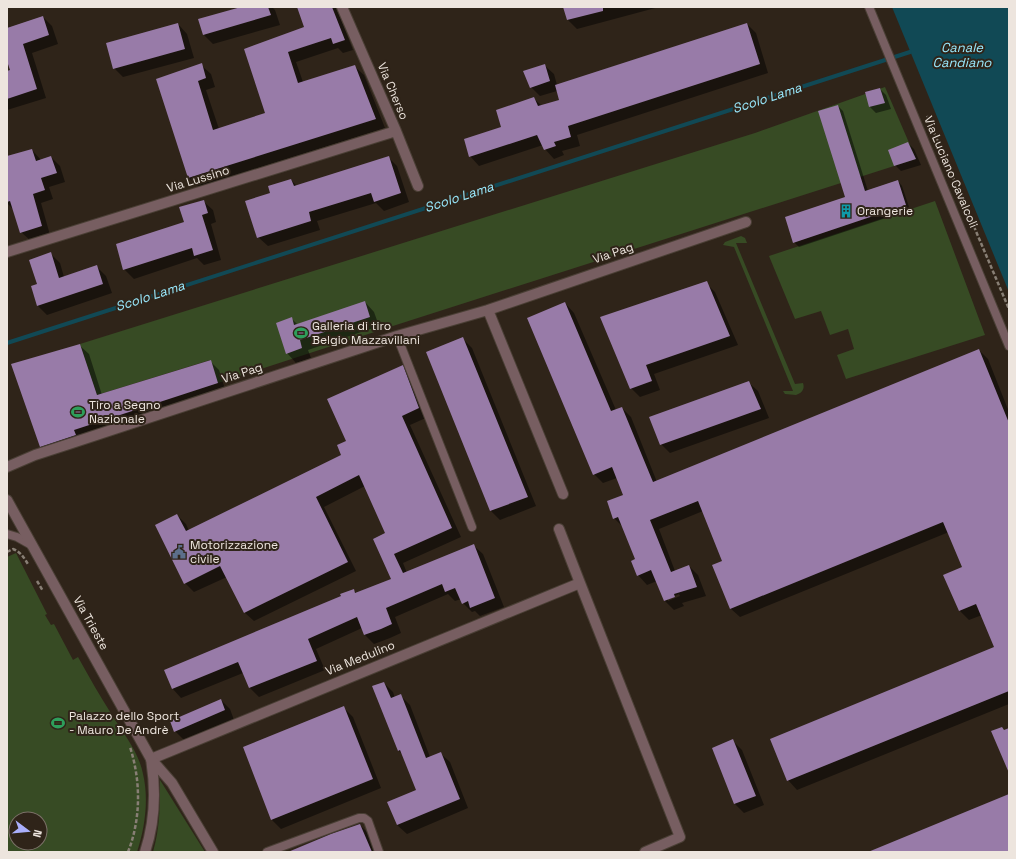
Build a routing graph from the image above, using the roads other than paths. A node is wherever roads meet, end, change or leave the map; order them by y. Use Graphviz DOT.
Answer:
graph roads {
  1 [pos="342,7"];
  2 [pos="869,7"];
  3 [pos="396,131"];
  4 [pos="418,186"];
  5 [pos="746,222"];
  6 [pos="7,252"];
  7 [pos="488,310"];
  8 [pos="397,336"];
  9 [pos="1009,346"];
  10 [pos="7,467"];
  11 [pos="564,494"];
  12 [pos="7,500"];
  13 [pos="472,527"];
  14 [pos="559,529"];
  15 [pos="7,534"];
  16 [pos="33,546"];
  17 [pos="580,583"];
  18 [pos="152,759"];
  19 [pos="145,852"];
  20 [pos="213,852"];
  21 [pos="268,852"];
  22 [pos="380,852"];
  23 [pos="646,852"];
  1 -- 3 [label="street, Via Cherso"];
  2 -- 9 [label="lane, Via Luciano Cavalcoli"];
  3 -- 4 [label="street, Via Cherso"];
  3 -- 6 [label="street, Via Lussino"];
  5 -- 7 [label="street, Via Pag"];
  7 -- 8 [label="street, Via Pag"];
  7 -- 11 [label="street"];
  8 -- 10 [label="street, Via Pag"];
  8 -- 13 [label="lane"];
  12 -- 16 [label="street, Via Trieste"];
  14 -- 17 [label="street"];
  15 -- 16 [label="lane"];
  16 -- 18 [label="street, Via Trieste"];
  17 -- 18 [label="street, Via Medulino"];
  17 -- 23 [label="street"];
  18 -- 19 [label="street, Via Trieste"];
  18 -- 20 [label="street, Via Trieste"];
  21 -- 22 [label="lane"];
}
